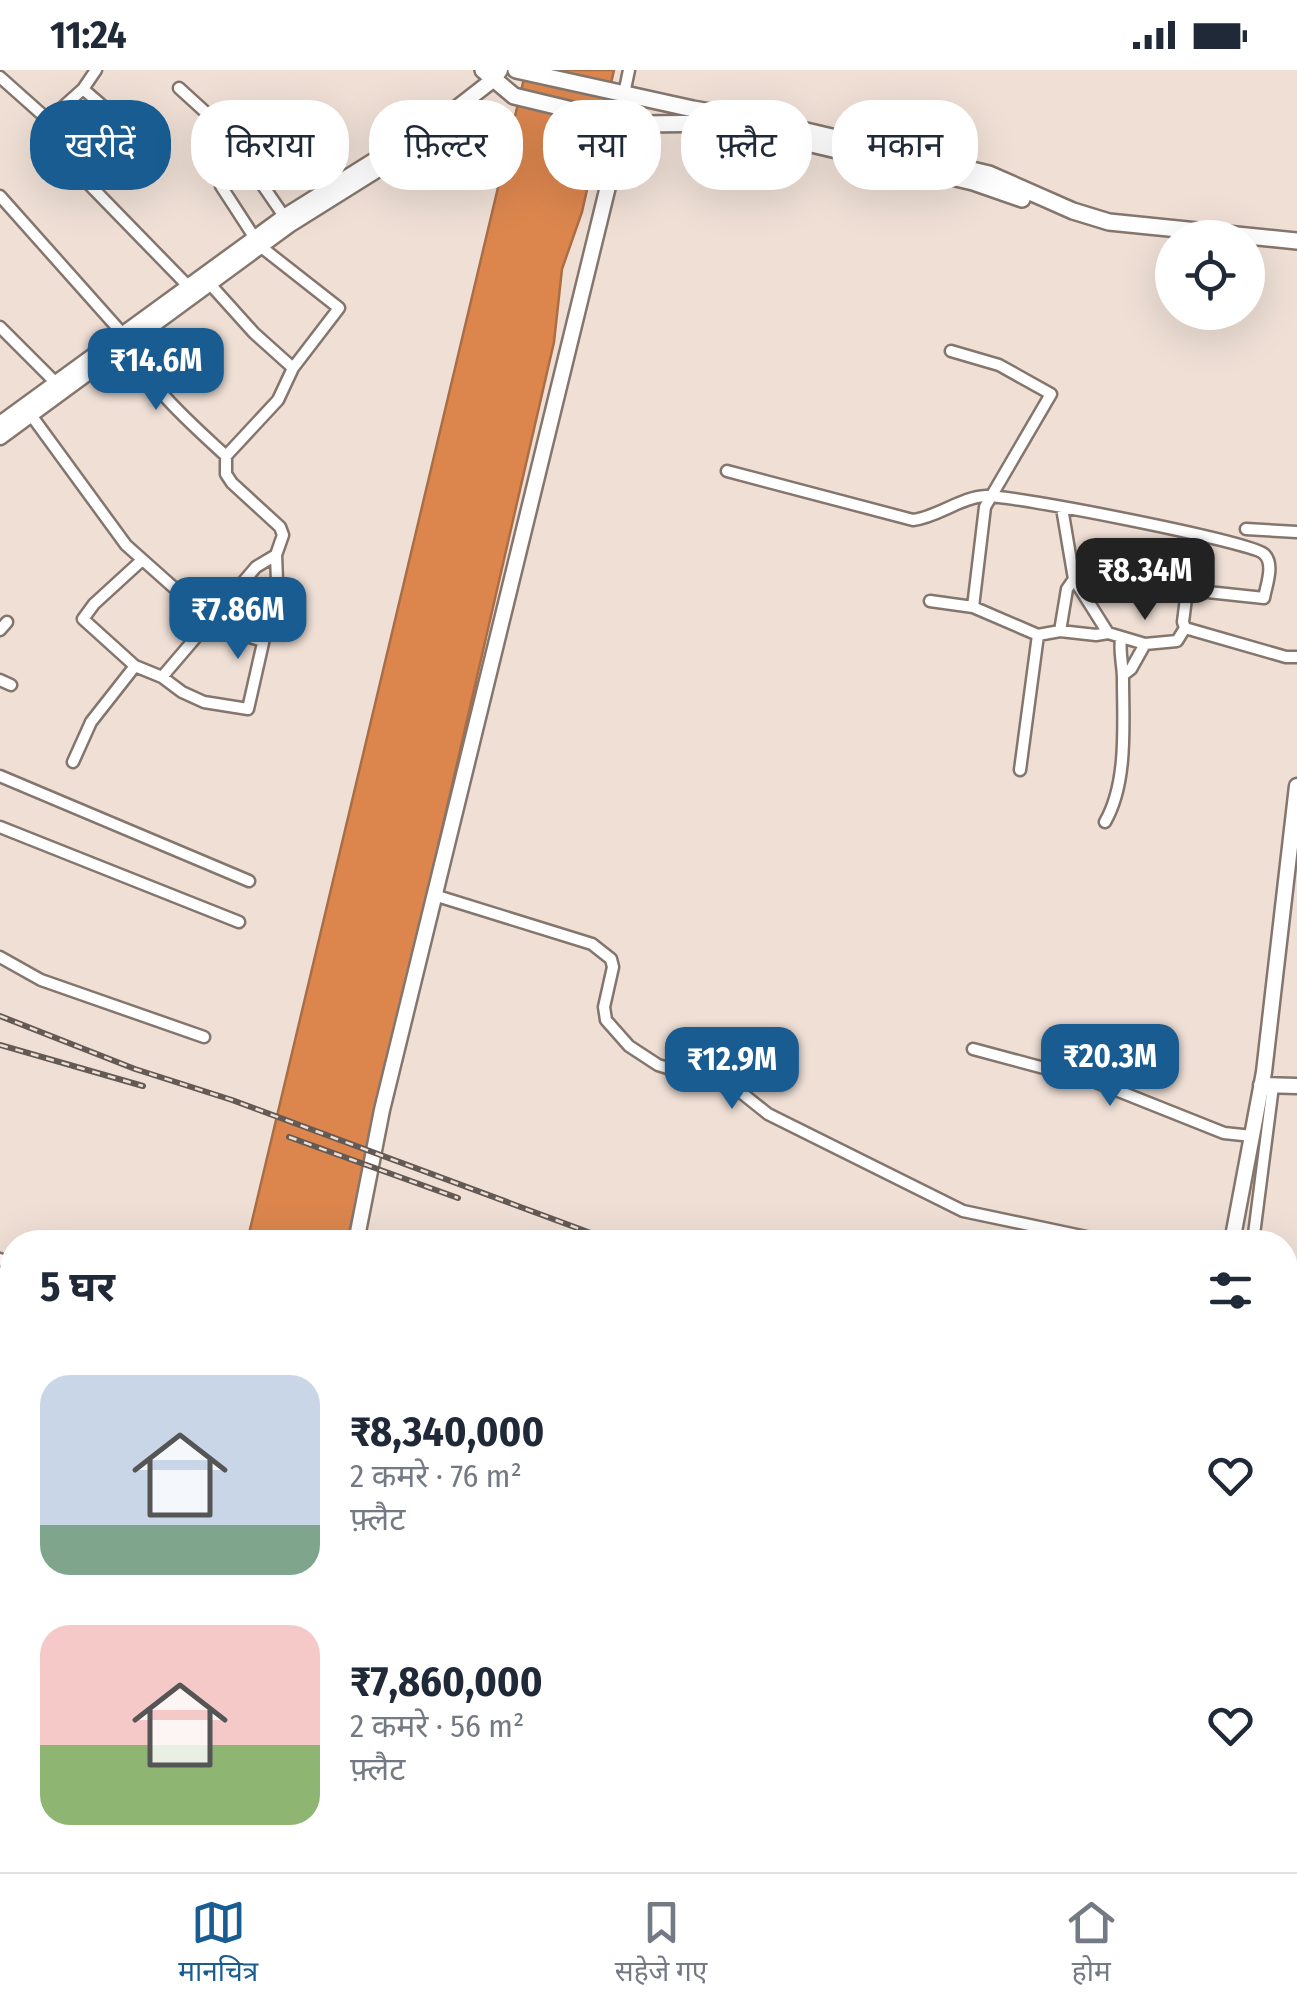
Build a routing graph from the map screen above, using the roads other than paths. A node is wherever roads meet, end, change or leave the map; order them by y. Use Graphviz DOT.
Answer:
graph roads {
  1 [pos="96,70"];
  2 [pos="518,70"];
  3 [pos="629,70"];
  4 [pos="492,73"];
  5 [pos="0,77"];
  6 [pos="179,88"];
  7 [pos="83,89"];
  8 [pos="620,92"];
  9 [pos="71,100"];
  10 [pos="96,100"];
  11 [pos="543,103"];
  12 [pos="30,104"];
  13 [pos="661,121"];
  14 [pos="95,190"];
  15 [pos="224,190"];
  16 [pos="602,190"];
  17 [pos="0,196"];
  18 [pos="286,221"];
  19 [pos="1155,237"];
  20 [pos="1297,241"];
  21 [pos="257,242"];
  22 [pos="1265,248"];
  23 [pos="1297,252"];
  24 [pos="210,283"];
  25 [pos="192,289"];
  26 [pos="0,327"];
  27 [pos="126,338"];
  28 [pos="951,352"];
  29 [pos="293,368"];
  30 [pos="60,387"];
  31 [pos="31,415"];
  32 [pos="0,424"];
  33 [pos="0,437"];
  34 [pos="226,456"];
  35 [pos="727,471"];
  36 [pos="990,496"];
  37 [pos="1062,508"];
  38 [pos="1246,528"];
  39 [pos="1297,532"];
  40 [pos="1194,536"];
  41 [pos="276,555"];
  42 [pos="142,561"];
  43 [pos="1074,579"];
  44 [pos="1189,590"];
  45 [pos="930,600"];
  46 [pos="972,608"];
  47 [pos="210,620"];
  48 [pos="1185,628"];
  49 [pos="1060,631"];
  50 [pos="1108,633"];
  51 [pos="1038,636"];
  52 [pos="1121,639"];
  53 [pos="263,641"];
  54 [pos="1144,644"];
  55 [pos="1297,657"];
  56 [pos="135,666"];
  57 [pos="1123,674"];
  58 [pos="162,677"];
  59 [pos="73,762"];
  60 [pos="1020,770"];
  61 [pos="0,776"];
  62 [pos="1297,786"];
  63 [pos="1106,822"];
  64 [pos="0,828"];
  65 [pos="249,881"];
  66 [pos="1291,885"];
  67 [pos="434,895"];
  68 [pos="239,922"];
  69 [pos="0,956"];
  70 [pos="204,1037"];
  71 [pos="973,1048"];
  72 [pos="1267,1085"];
  73 [pos="1297,1086"];
  74 [pos="1252,1136"];
  75 [pos="358,1230"];
  76 [pos="1054,1230"];
  77 [pos="1234,1230"];
  78 [pos="1254,1230"];
  1 -- 7 [label="street"];
  2 -- 8 [label="main road"];
  3 -- 8 [label="street"];
  4 -- 11 [label="main road"];
  4 -- 18 [label="main road"];
  5 -- 12 [label="street"];
  6 -- 18 [label="street"];
  7 -- 9 [label="street"];
  7 -- 10 [label="street"];
  8 -- 20 [label="main road"];
  13 -- 19 [label="main road"];
  14 -- 25 [label="street"];
  15 -- 21 [label="street"];
  16 -- 67 [label="main road"];
  17 -- 27 [label="street"];
  18 -- 21 [label="main road"];
  21 -- 24 [label="main road"];
  21 -- 25 [label="main road"];
  21 -- 29 [label="street"];
  22 -- 23 [label="main road"];
  24 -- 25 [label="main road"];
  24 -- 29 [label="street"];
  25 -- 27 [label="main road"];
  26 -- 30 [label="street"];
  27 -- 30 [label="main road"];
  27 -- 34 [label="street"];
  28 -- 36 [label="street"];
  29 -- 34 [label="street"];
  30 -- 31 [label="main road"];
  30 -- 32 [label="main road"];
  31 -- 33 [label="main road"];
  31 -- 42 [label="street"];
  34 -- 41 [label="street"];
  35 -- 36 [label="street"];
  36 -- 37 [label="street"];
  36 -- 46 [label="street"];
  37 -- 40 [label="street"];
  37 -- 43 [label="street"];
  38 -- 39 [label="street"];
  40 -- 44 [label="street"];
  40 -- 44 [label="street"];
  41 -- 47 [label="street"];
  41 -- 53 [label="street"];
  42 -- 47 [label="street"];
  42 -- 56 [label="street"];
  43 -- 49 [label="street"];
  43 -- 50 [label="street"];
  44 -- 48 [label="street"];
  45 -- 46 [label="street"];
  46 -- 51 [label="street"];
  47 -- 53 [label="street"];
  47 -- 58 [label="street"];
  48 -- 54 [label="street"];
  48 -- 55 [label="street"];
  49 -- 50 [label="street"];
  49 -- 51 [label="street"];
  50 -- 52 [label="street"];
  51 -- 60 [label="street"];
  52 -- 54 [label="street"];
  52 -- 57 [label="street"];
  53 -- 58 [label="street"];
  54 -- 57 [label="street"];
  56 -- 58 [label="street"];
  56 -- 59 [label="street"];
  57 -- 63 [label="street"];
  61 -- 65 [label="street"];
  62 -- 66 [label="main road"];
  64 -- 68 [label="street"];
  66 -- 72 [label="main road"];
  67 -- 75 [label="main road"];
  67 -- 76 [label="street"];
  69 -- 70 [label="street"];
  71 -- 74 [label="street"];
  72 -- 73 [label="main road"];
  72 -- 74 [label="main road"];
  72 -- 78 [label="street"];
  74 -- 77 [label="main road"];
}
